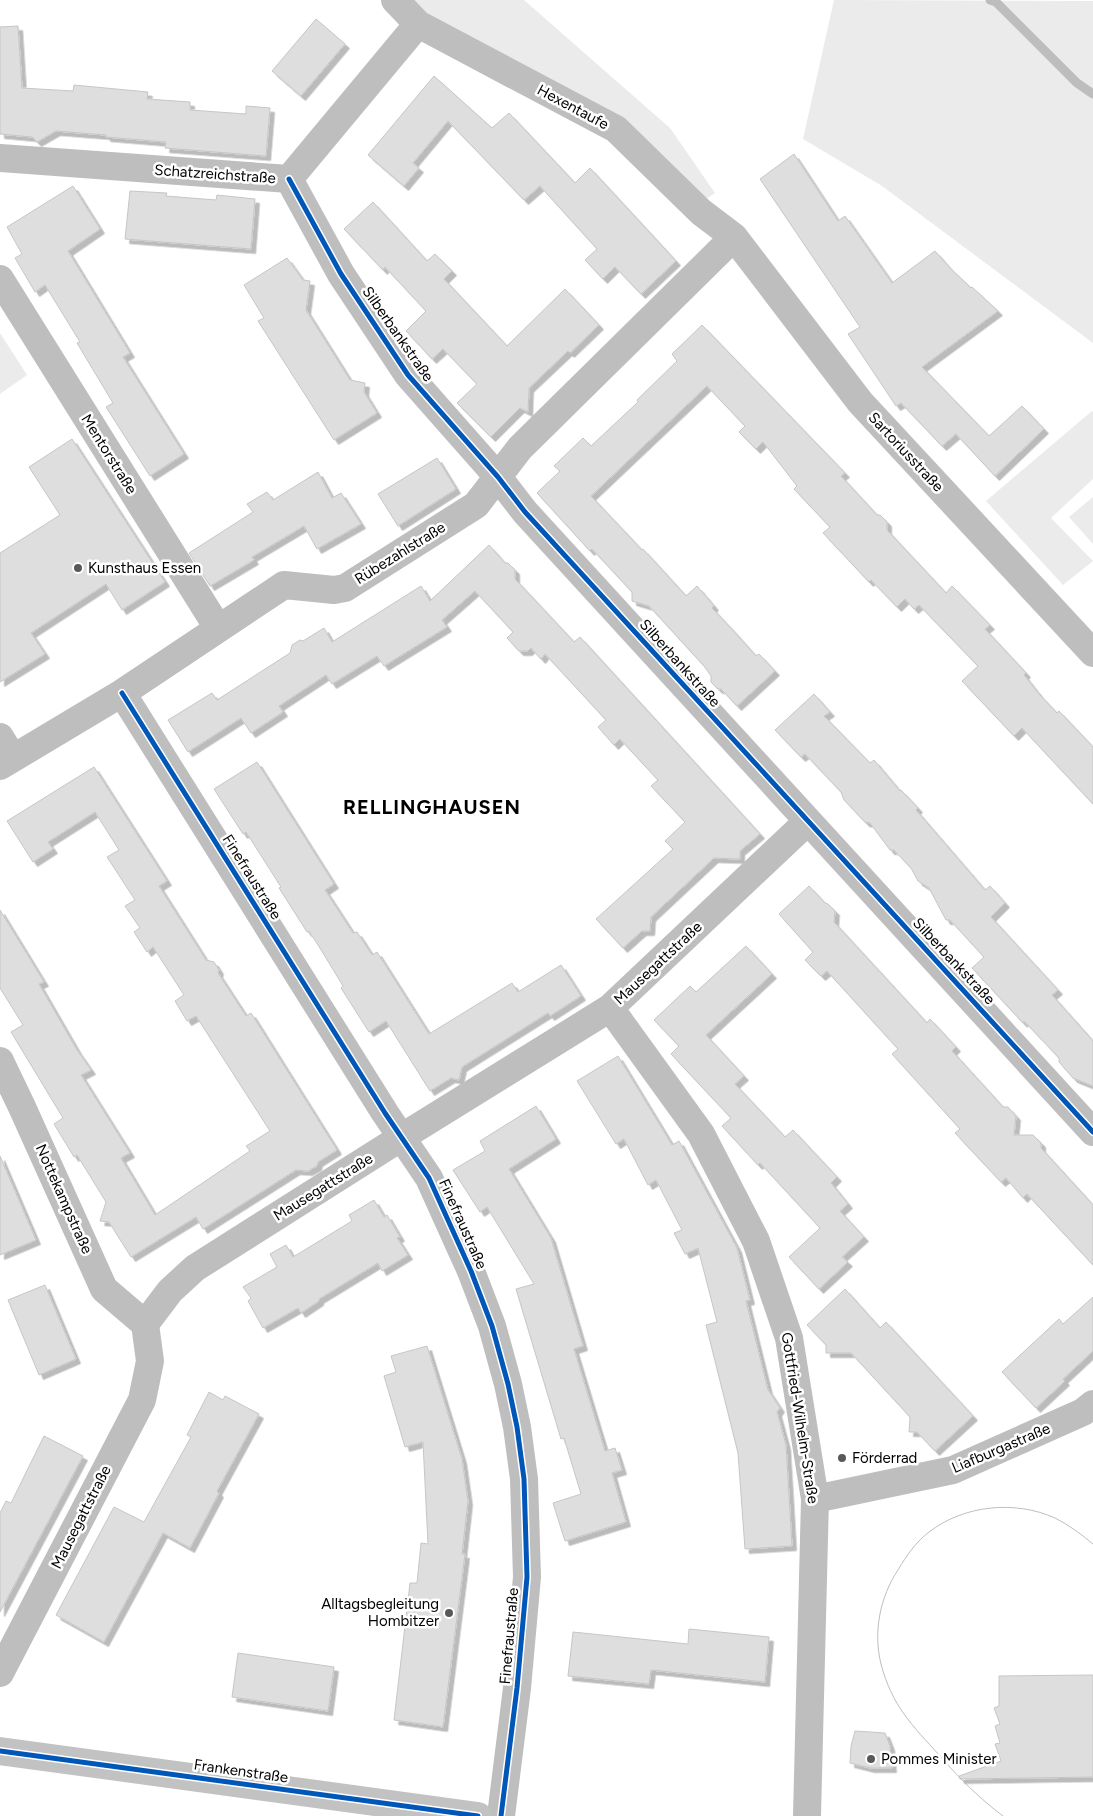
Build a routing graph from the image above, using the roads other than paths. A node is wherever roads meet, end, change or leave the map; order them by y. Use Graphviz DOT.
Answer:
graph roads {
  1 [pos="395,0"];
  2 [pos="418,24"];
  3 [pos="0,158"];
  4 [pos="289,180"];
  5 [pos="734,237"];
  6 [pos="0,279"];
  7 [pos="498,477"];
  8 [pos="218,628"];
  9 [pos="1093,654"];
  10 [pos="122,693"];
  11 [pos="4,754"];
  12 [pos="808,821"];
  13 [pos="610,1008"];
  14 [pos="0,1061"];
  15 [pos="1093,1132"];
  16 [pos="402,1137"];
  17 [pos="145,1324"];
  18 [pos="1090,1413"];
  19 [pos="815,1499"];
  20 [pos="0,1674"];
  21 [pos="0,1751"];
  22 [pos="478,1816"];
  23 [pos="501,1816"];
  24 [pos="807,1816"];
  1 -- 2 [label="street, Hexentaufe"];
  2 -- 4 [label="street, Schatzreichstraße"];
  2 -- 5 [label="street, Hexentaufe"];
  3 -- 4 [label="street, Schatzreichstraße"];
  4 -- 7 [label="street, Silberbankstraße"];
  5 -- 7 [label="street, Rübezahlstraße"];
  5 -- 9 [label="street, Sartoriusstraße"];
  6 -- 8 [label="street, Mentorstraße"];
  7 -- 8 [label="street, Rübezahlstraße"];
  7 -- 12 [label="street, Silberbankstraße"];
  8 -- 10 [label="street, Rübezahlstraße"];
  10 -- 11 [label="street, Rübezahlstraße"];
  10 -- 16 [label="street, Finefraustraße"];
  12 -- 13 [label="street, Mausegattstraße"];
  12 -- 15 [label="street, Silberbankstraße"];
  13 -- 16 [label="street, Mausegattstraße"];
  13 -- 19 [label="street, Gottfried-Wilhelm-Straße"];
  14 -- 17 [label="street, Nottekampstraße"];
  16 -- 17 [label="street, Mausegattstraße"];
  16 -- 23 [label="street, Finefraustraße"];
  17 -- 20 [label="street, Mausegattstraße"];
  18 -- 19 [label="street, Liafburgastraße"];
  19 -- 24 [label="street, Gottfried-Wilhelm-Straße"];
  21 -- 22 [label="main road, Frankenstraße"];
}
